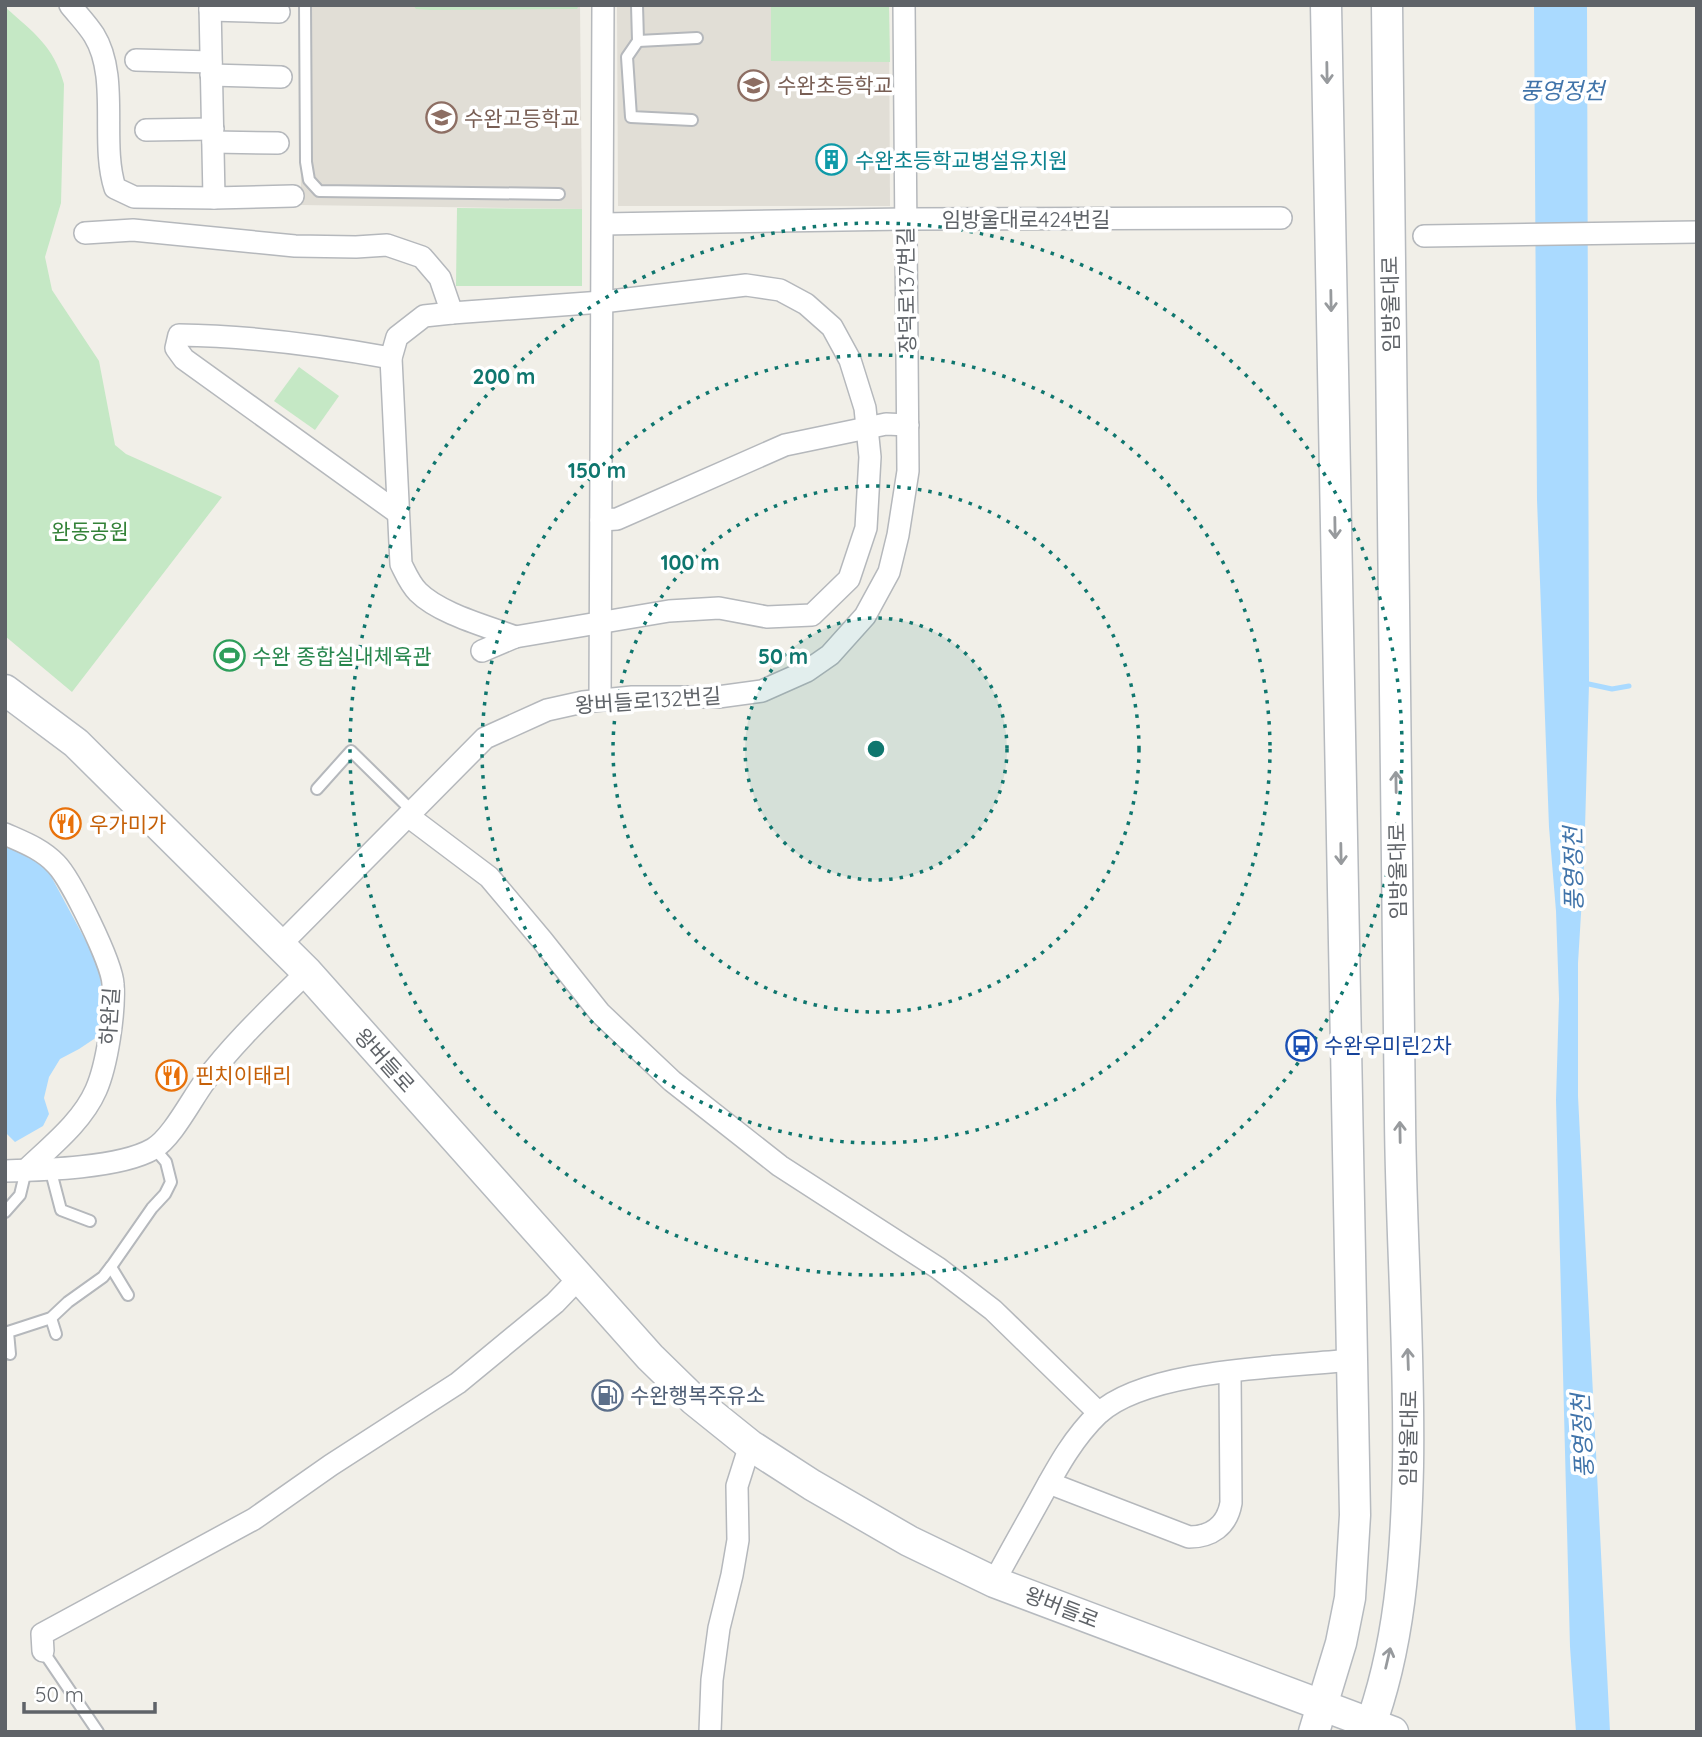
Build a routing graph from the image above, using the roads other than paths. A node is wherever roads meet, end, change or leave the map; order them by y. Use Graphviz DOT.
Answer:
graph roads {
  1 [pos="70,5"];
  2 [pos="305,5"];
  3 [pos="603,5"];
  4 [pos="637,5"];
  5 [pos="904,5"];
  6 [pos="1326,5"];
  7 [pos="1387,5"];
  8 [pos="210,8"];
  9 [pos="279,12"];
  10 [pos="696,38"];
  11 [pos="638,41"];
  12 [pos="136,60"];
  13 [pos="211,69"];
  14 [pos="281,77"];
  15 [pos="692,120"];
  16 [pos="146,130"];
  17 [pos="213,135"];
  18 [pos="278,143"];
  19 [pos="559,194"];
  20 [pos="293,196"];
  21 [pos="214,198"];
  22 [pos="1281,218"];
  23 [pos="905,219"];
  24 [pos="603,224"];
  25 [pos="1697,232"];
  26 [pos="85,233"];
  27 [pos="1424,236"];
  28 [pos="602,302"];
  29 [pos="452,313"];
  30 [pos="391,358"];
  31 [pos="908,425"];
  32 [pos="867,428"];
  33 [pos="398,513"];
  34 [pos="601,520"];
  35 [pos="889,572"];
  36 [pos="600,623"];
  37 [pos="515,637"];
  38 [pos="482,652"];
  39 [pos="5,690"];
  40 [pos="600,700"];
  41 [pos="317,789"];
  42 [pos="408,816"];
  43 [pos="5,834"];
  44 [pos="280,945"];
  45 [pos="307,972"];
  46 [pos="154,1148"];
  47 [pos="50,1168"];
  48 [pos="16,1171"];
  49 [pos="5,1212"];
  50 [pos="90,1221"];
  51 [pos="111,1267"];
  52 [pos="579,1278"];
  53 [pos="128,1295"];
  54 [pos="51,1318"];
  55 [pos="56,1334"];
  56 [pos="10,1354"];
  57 [pos="1350,1360"];
  58 [pos="1230,1373"];
  59 [pos="1099,1413"];
  60 [pos="750,1446"];
  61 [pos="1048,1483"];
  62 [pos="994,1582"];
  63 [pos="43,1651"];
  64 [pos="1318,1719"];
  65 [pos="1377,1729"];
  66 [pos="98,1732"];
  67 [pos="710,1732"];
  1 -- 21 [label="street"];
  2 -- 19 [label="lane"];
  3 -- 24 [label="street"];
  4 -- 11 [label="lane"];
  5 -- 23 [label="street, 장덕로137번길"];
  6 -- 57 [label="main road, one-way"];
  65 -- 7 [label="main road, 임방울대로, one-way"];
  8 -- 9 [label="street"];
  8 -- 13 [label="street"];
  10 -- 11 [label="lane"];
  11 -- 15 [label="lane"];
  12 -- 13 [label="street"];
  13 -- 14 [label="street"];
  13 -- 17 [label="street"];
  16 -- 17 [label="street"];
  17 -- 18 [label="street"];
  17 -- 21 [label="street"];
  20 -- 21 [label="street"];
  22 -- 23 [label="street, 임방울대로424번길"];
  23 -- 24 [label="street, 임방울대로424번길"];
  23 -- 31 [label="street, 장덕로137번길"];
  24 -- 28 [label="street"];
  25 -- 27 [label="street"];
  26 -- 29 [label="street"];
  28 -- 29 [label="street"];
  28 -- 32 [label="street"];
  28 -- 34 [label="street"];
  29 -- 30 [label="street"];
  30 -- 33 [label="street"];
  30 -- 33 [label="street"];
  31 -- 32 [label="street"];
  31 -- 35 [label="street, 장덕로137번길"];
  32 -- 34 [label="street"];
  32 -- 36 [label="street"];
  33 -- 37 [label="street"];
  34 -- 36 [label="street"];
  35 -- 40 [label="street, 왕버들로132번길"];
  36 -- 37 [label="street"];
  36 -- 40 [label="street"];
  37 -- 38 [label="street"];
  39 -- 44 [label="main road, 왕버들로"];
  40 -- 42 [label="street, 왕버들로132번길"];
  41 -- 42 [label="lane"];
  42 -- 44 [label="street, 왕버들로132번길"];
  42 -- 59 [label="street"];
  43 -- 48 [label="street, 하완길"];
  44 -- 45 [label="main road, 왕버들로"];
  45 -- 46 [label="street"];
  45 -- 52 [label="main road, 왕버들로"];
  46 -- 47 [label="street"];
  46 -- 51 [label="lane"];
  47 -- 48 [label="street"];
  47 -- 50 [label="lane"];
  48 -- 49 [label="lane, 하완길"];
  51 -- 53 [label="lane"];
  51 -- 54 [label="lane"];
  52 -- 60 [label="main road, 왕버들로"];
  52 -- 63 [label="street"];
  54 -- 55 [label="lane"];
  54 -- 56 [label="lane"];
  57 -- 58 [label="street"];
  57 -- 64 [label="main road"];
  58 -- 59 [label="street"];
  58 -- 61 [label="street"];
  59 -- 61 [label="street"];
  60 -- 62 [label="main road, 왕버들로"];
  60 -- 67 [label="street"];
  61 -- 62 [label="street"];
  62 -- 64 [label="main road, 왕버들로"];
  63 -- 66 [label="lane"];
  64 -- 65 [label="main road, 왕버들로"];
}
